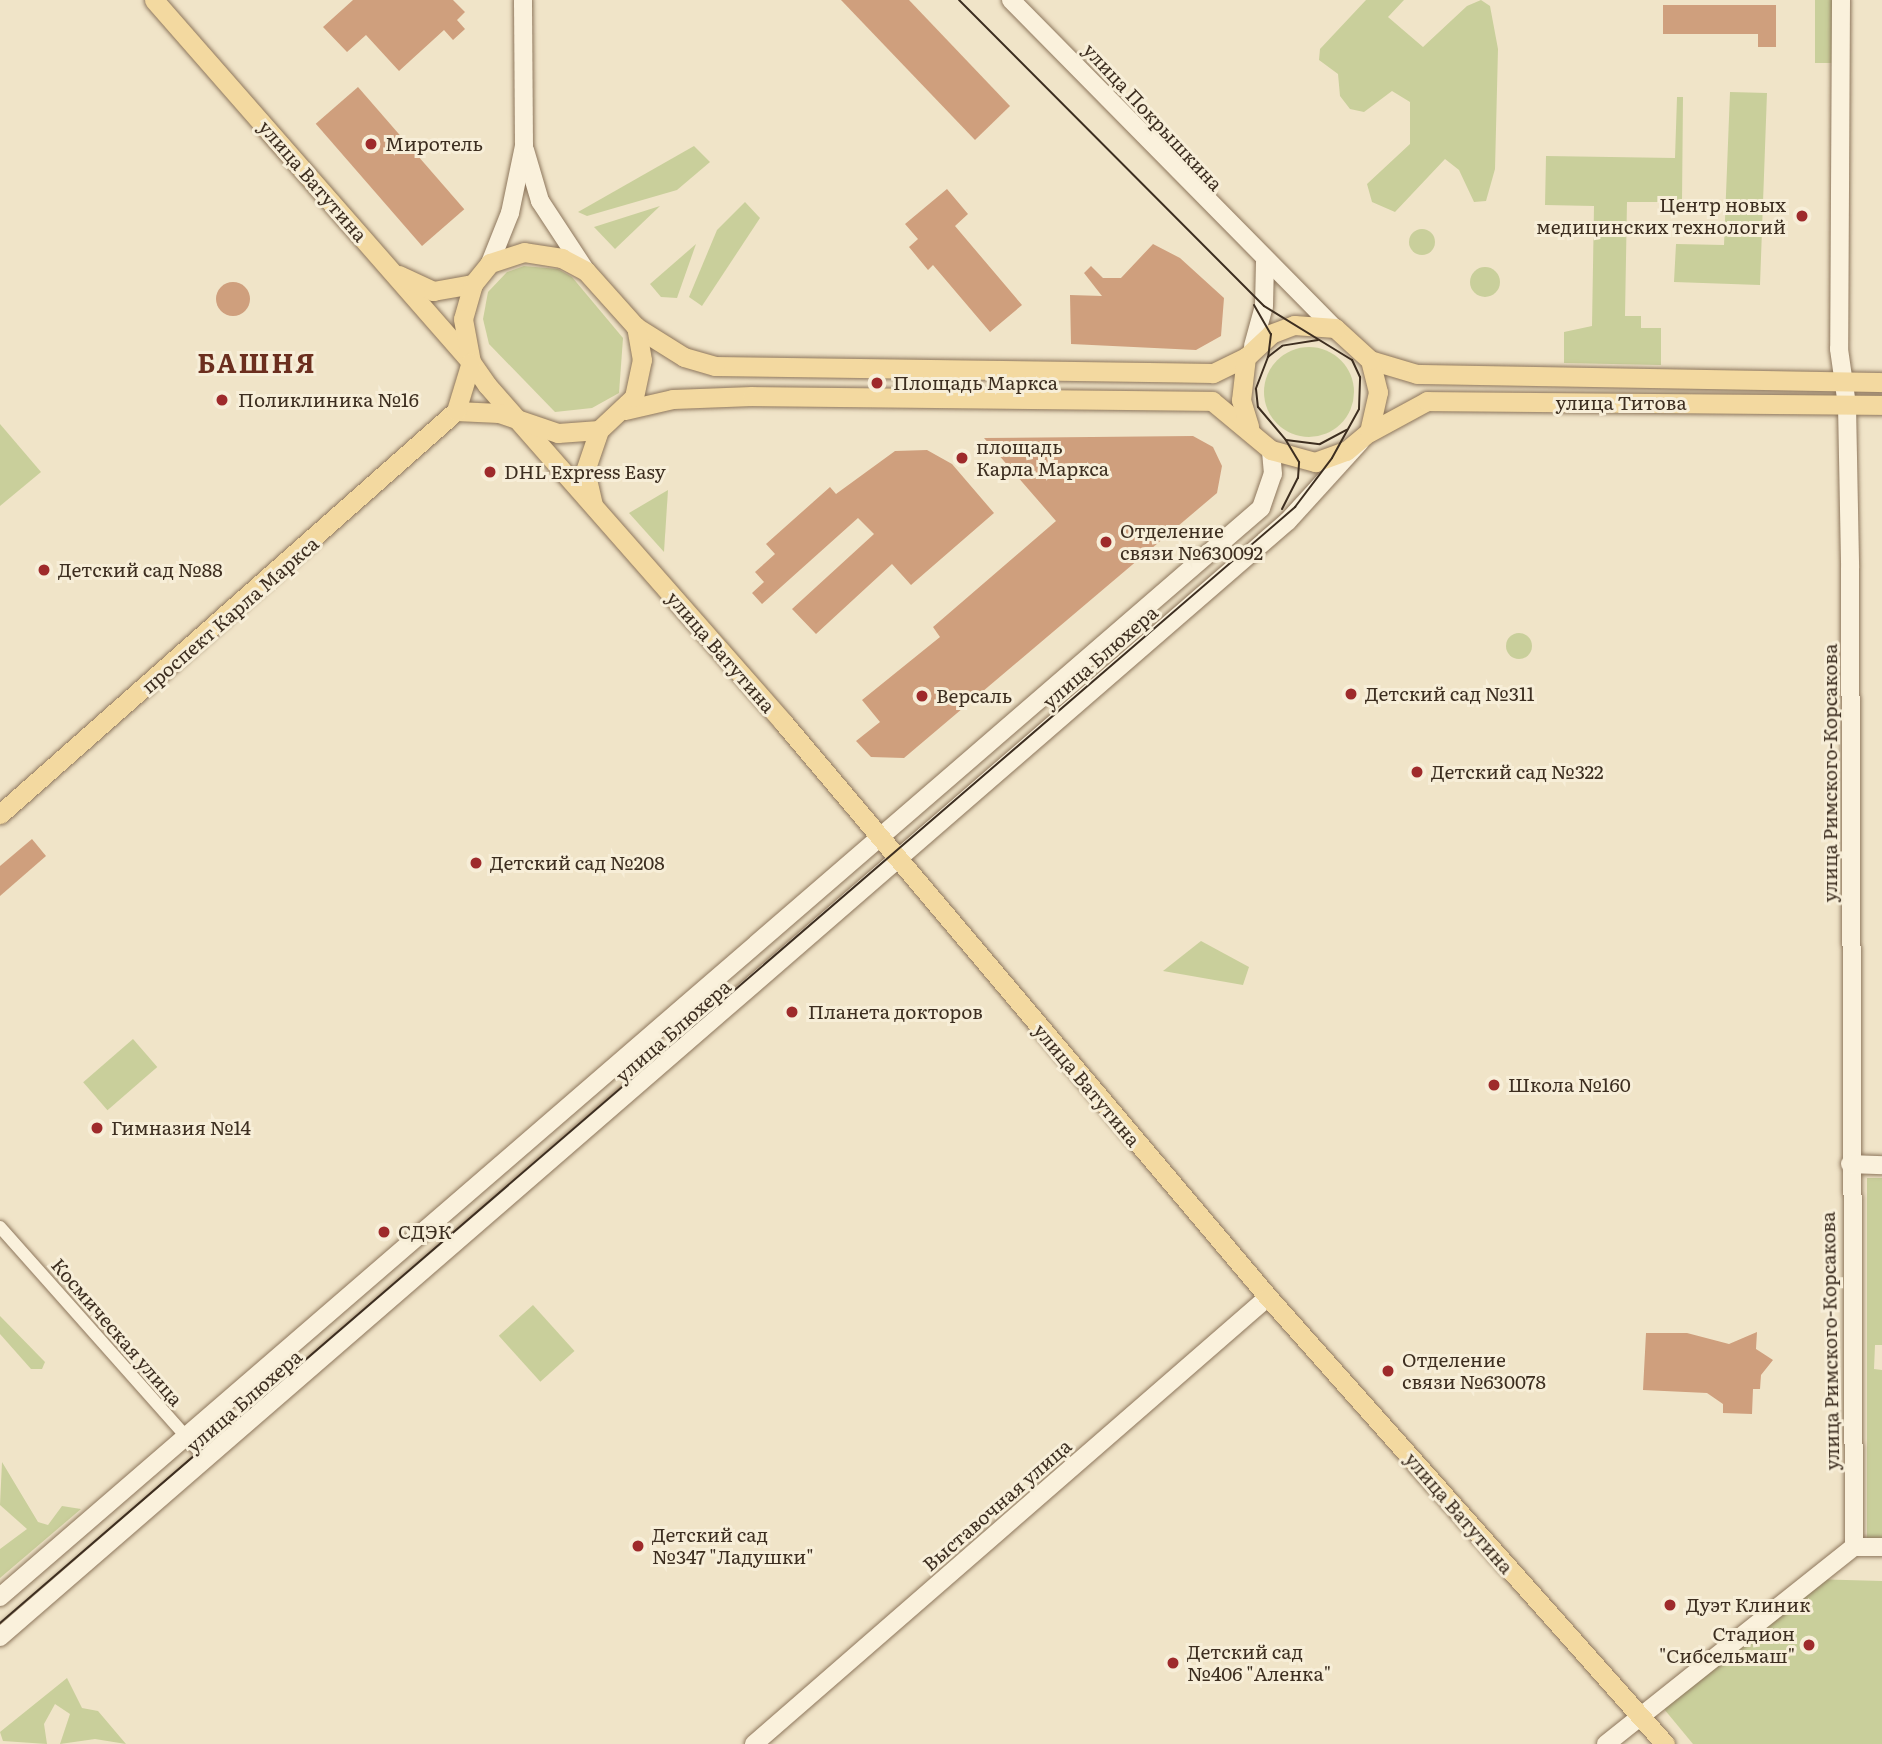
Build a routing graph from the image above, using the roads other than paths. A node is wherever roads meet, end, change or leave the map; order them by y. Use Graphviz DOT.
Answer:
graph roads {
  1 [pos="155,0"];
  2 [pos="523,0"];
  3 [pos="1011,0"];
  4 [pos="1841,0"];
  5 [pos="524,146"];
  6 [pos="1265,262"];
  7 [pos="490,263"];
  8 [pos="391,270"];
  9 [pos="586,271"];
  10 [pos="473,284"];
  11 [pos="636,327"];
  12 [pos="1335,328"];
  13 [pos="1250,352"];
  14 [pos="1370,360"];
  15 [pos="471,362"];
  16 [pos="1844,382"];
  17 [pos="1882,382"];
  18 [pos="1882,404"];
  19 [pos="1847,405"];
  20 [pos="625,410"];
  21 [pos="456,411"];
  22 [pos="517,420"];
  23 [pos="1249,427"];
  24 [pos="599,430"];
  25 [pos="1365,437"];
  26 [pos="1271,450"];
  27 [pos="598,515"];
  28 [pos="0,814"];
  29 [pos="881,837"];
  30 [pos="901,860"];
  31 [pos="1850,1164"];
  32 [pos="1882,1165"];
  33 [pos="0,1227"];
  34 [pos="1268,1297"];
  35 [pos="185,1437"];
  36 [pos="207,1460"];
  37 [pos="1854,1547"];
  38 [pos="1882,1547"];
  39 [pos="0,1597"];
  40 [pos="0,1637"];
  41 [pos="1638,1716"];
  42 [pos="754,1744"];
  43 [pos="1606,1744"];
  44 [pos="1665,1744"];
  1 -- 8 [label="main road, улица Ватутина"];
  2 -- 5 [label="street"];
  3 -- 6 [label="street, улица Покрышкина"];
  4 -- 16 [label="street, улица Римского-Корсакова"];
  5 -- 7 [label="street"];
  5 -- 9 [label="street"];
  6 -- 12 [label="street, улица Покрышкина"];
  6 -- 13 [label="street"];
  7 -- 9 [label="main road"];
  7 -- 10 [label="main road"];
  8 -- 10 [label="main road"];
  8 -- 15 [label="main road, улица Ватутина"];
  9 -- 11 [label="main road"];
  10 -- 15 [label="main road"];
  11 -- 13 [label="main road"];
  11 -- 20 [label="main road"];
  12 -- 13 [label="main road"];
  12 -- 14 [label="main road"];
  13 -- 23 [label="main road"];
  14 -- 16 [label="main road, улица Титова"];
  14 -- 25 [label="main road"];
  15 -- 21 [label="main road"];
  15 -- 22 [label="main road"];
  16 -- 17 [label="main road, улица Титова"];
  16 -- 19 [label="street, улица Римского-Корсакова"];
  18 -- 19 [label="main road, улица Титова"];
  19 -- 25 [label="main road, улица Титова"];
  19 -- 31 [label="street, улица Римского-Корсакова"];
  20 -- 23 [label="main road"];
  20 -- 24 [label="main road"];
  21 -- 22 [label="main road"];
  21 -- 28 [label="main road, проспект Карла Маркса"];
  22 -- 24 [label="main road"];
  22 -- 27 [label="main road, улица Ватутина"];
  23 -- 26 [label="main road"];
  24 -- 27 [label="main road"];
  25 -- 26 [label="main road"];
  25 -- 30 [label="street, улица Блюхера"];
  26 -- 29 [label="street, улица Блюхера"];
  27 -- 29 [label="main road, улица Ватутина"];
  29 -- 30 [label="main road, улица Ватутина"];
  29 -- 35 [label="street, улица Блюхера"];
  30 -- 34 [label="main road, улица Ватутина"];
  30 -- 36 [label="street, улица Блюхера"];
  31 -- 32 [label="street"];
  31 -- 37 [label="street, улица Римского-Корсакова"];
  33 -- 35 [label="street, Космическая улица"];
  34 -- 41 [label="main road, улица Ватутина"];
  34 -- 42 [label="street, Выставочная улица"];
  35 -- 36 [label="street, Космическая улица"];
  35 -- 39 [label="street, улица Блюхера"];
  36 -- 40 [label="street, улица Блюхера"];
  37 -- 38 [label="street"];
  37 -- 41 [label="street"];
  41 -- 43 [label="street"];
  41 -- 44 [label="main road, улица Ватутина"];
}
